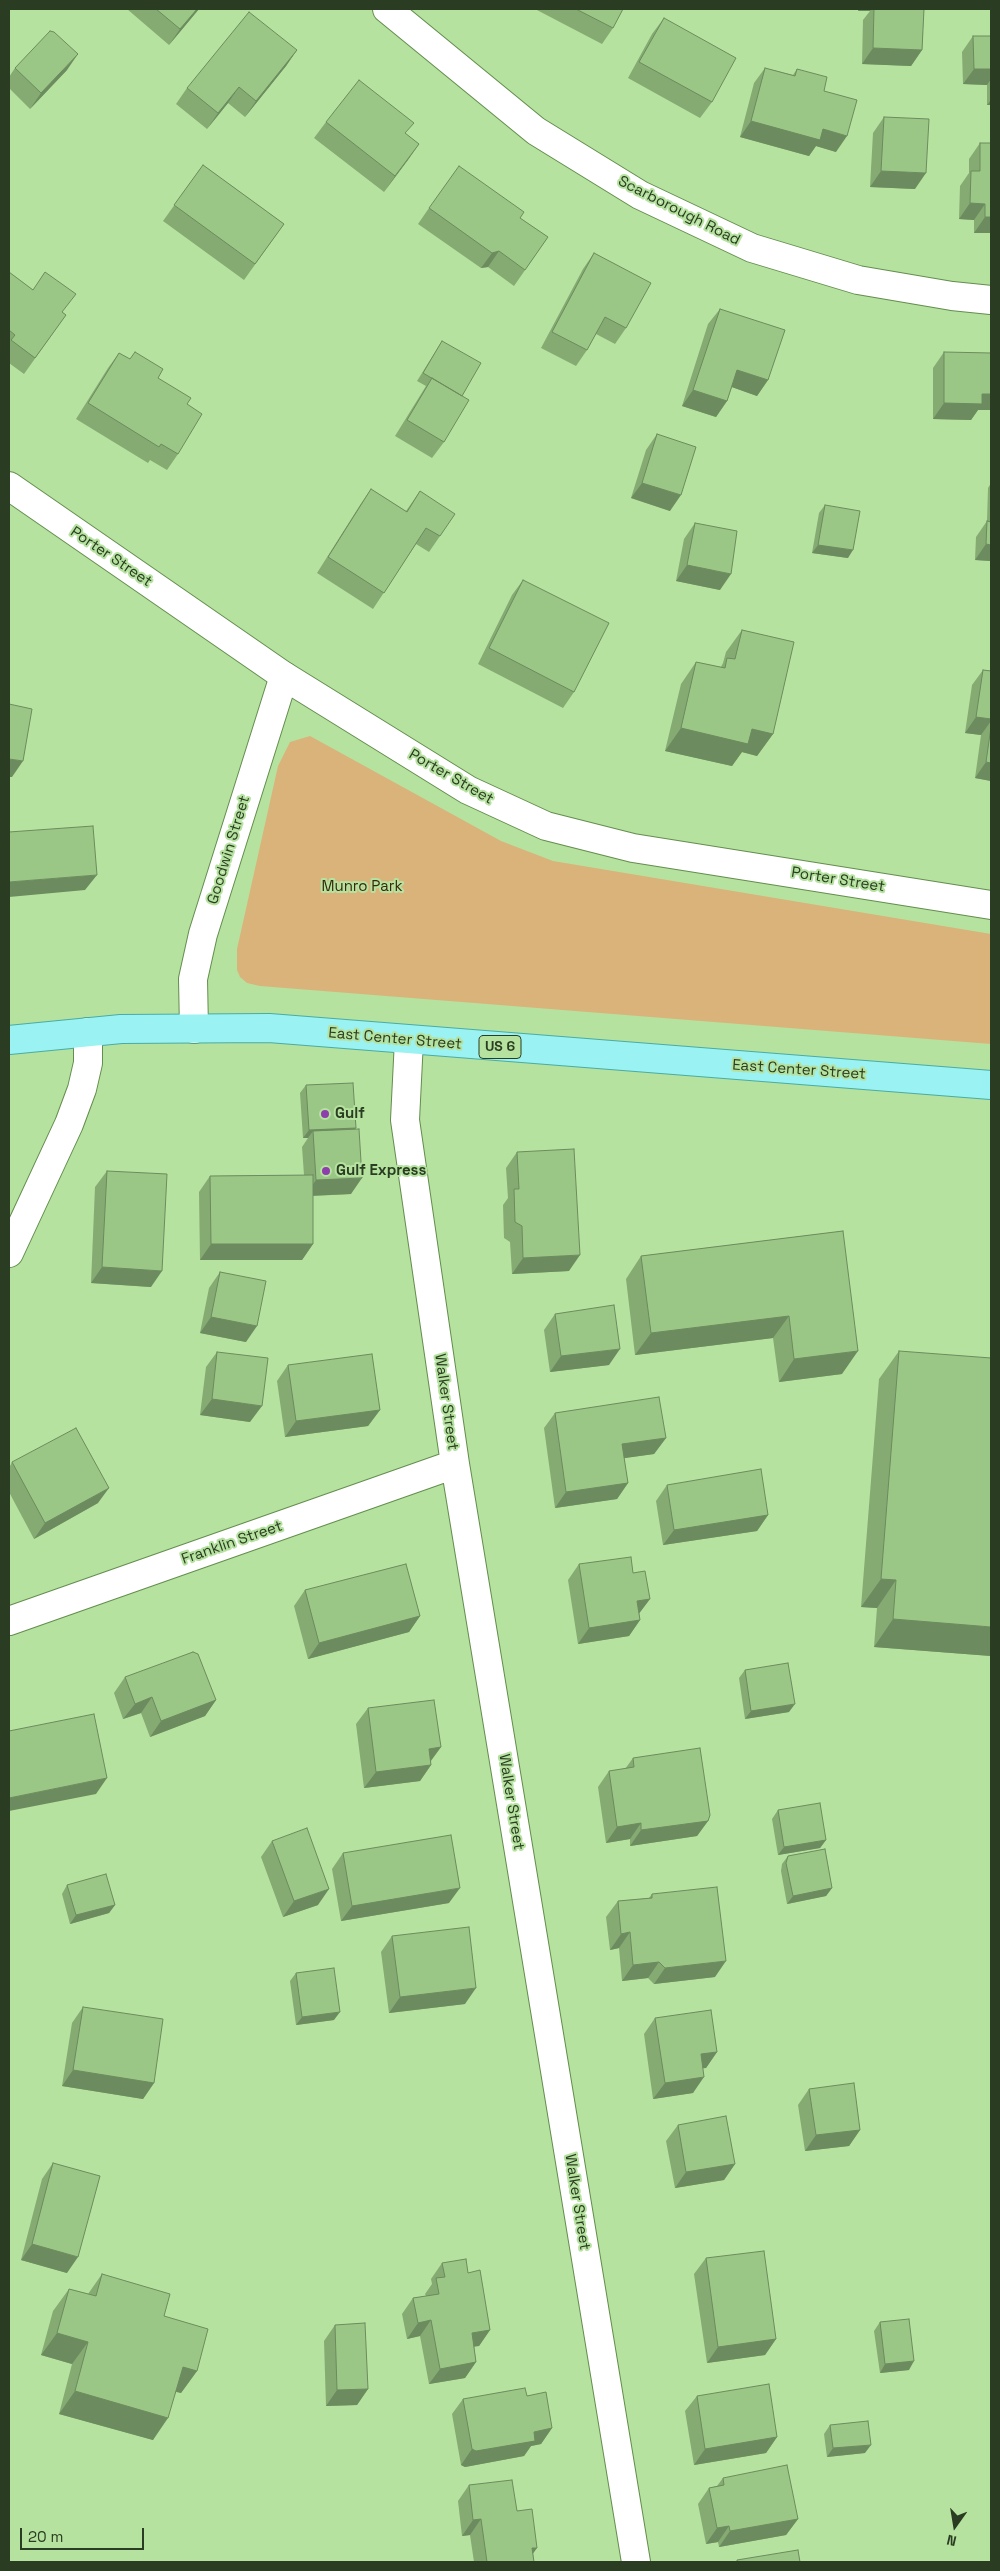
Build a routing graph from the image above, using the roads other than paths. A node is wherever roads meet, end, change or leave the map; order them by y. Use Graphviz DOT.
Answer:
graph roads {
  1 [pos="387,9"];
  2 [pos="991,300"];
  3 [pos="9,486"];
  4 [pos="284,676"];
  5 [pos="991,905"];
  6 [pos="194,1029"];
  7 [pos="88,1032"];
  8 [pos="9,1040"];
  9 [pos="409,1040"];
  10 [pos="991,1085"];
  11 [pos="9,1253"];
  12 [pos="455,1464"];
  13 [pos="9,1621"];
  14 [pos="636,2562"];
  1 -- 2 [label="street, Scarborough Road"];
  3 -- 4 [label="street, Porter Street"];
  4 -- 5 [label="street, Porter Street"];
  4 -- 6 [label="street, Goodwin Street"];
  6 -- 7 [label="main road, East Center Street / US 6"];
  6 -- 9 [label="main road, East Center Street / US 6"];
  7 -- 8 [label="main road, East Center Street / US 6"];
  7 -- 11 [label="street"];
  9 -- 10 [label="main road, East Center Street / US 6"];
  9 -- 12 [label="street, Walker Street"];
  12 -- 13 [label="street, Franklin Street"];
  12 -- 14 [label="street, Walker Street"];
}
